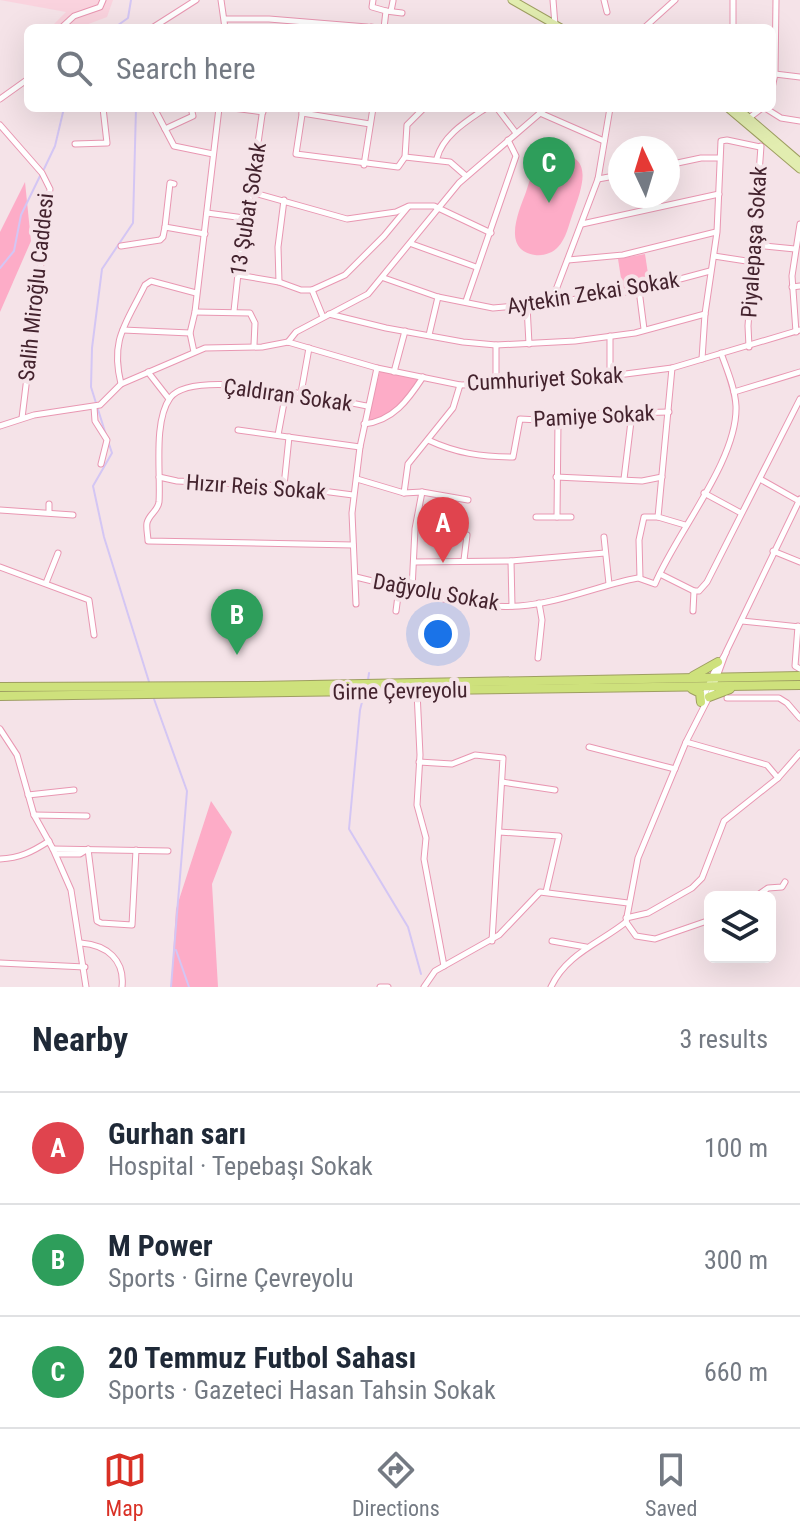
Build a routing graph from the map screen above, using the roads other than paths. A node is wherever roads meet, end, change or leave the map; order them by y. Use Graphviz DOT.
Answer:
graph roads {
  1 [pos="103,0"];
  2 [pos="196,0"];
  3 [pos="221,0"];
  4 [pos="373,0"];
  5 [pos="512,0"];
  6 [pos="604,0"];
  7 [pos="733,0"];
  8 [pos="776,0"];
  9 [pos="393,1"];
  10 [pos="672,1"];
  11 [pos="553,3"];
  12 [pos="524,7"];
  13 [pos="389,11"];
  14 [pos="607,12"];
  15 [pos="402,13"];
  16 [pos="542,16"];
  17 [pos="225,19"];
  18 [pos="269,19"];
  19 [pos="65,24"];
  20 [pos="158,24"];
  21 [pos="225,24"];
  22 [pos="268,24"];
  23 [pos="333,24"];
  24 [pos="385,24"];
  25 [pos="551,24"];
  26 [pos="552,24"];
  27 [pos="556,24"];
  28 [pos="648,24"];
  29 [pos="733,24"];
  30 [pos="774,24"];
  31 [pos="776,74"];
  32 [pos="800,77"];
  33 [pos="24,82"];
  34 [pos="0,99"];
  35 [pos="103,112"];
  36 [pos="156,112"];
  37 [pos="192,112"];
  38 [pos="218,112"];
  39 [pos="263,112"];
  40 [pos="303,112"];
  41 [pos="308,112"];
  42 [pos="372,112"];
  43 [pos="419,112"];
  44 [pos="481,112"];
  45 [pos="500,112"];
  46 [pos="609,112"];
  47 [pos="735,112"];
  48 [pos="741,112"];
  49 [pos="759,112"];
  50 [pos="763,112"];
  51 [pos="771,112"];
  52 [pos="540,113"];
  53 [pos="748,120"];
  54 [pos="800,121"];
  55 [pos="370,124"];
  56 [pos="0,125"];
  57 [pos="759,126"];
  58 [pos="165,129"];
  59 [pos="516,133"];
  60 [pos="765,138"];
  61 [pos="508,140"];
  62 [pos="604,141"];
  63 [pos="75,144"];
  64 [pos="760,147"];
  65 [pos="213,154"];
  66 [pos="405,157"];
  67 [pos="437,158"];
  68 [pos="719,158"];
  69 [pos="680,162"];
  70 [pos="800,162"];
  71 [pos="364,165"];
  72 [pos="800,169"];
  73 [pos="466,176"];
  74 [pos="608,177"];
  75 [pos="598,179"];
  76 [pos="174,184"];
  77 [pos="251,192"];
  78 [pos="719,194"];
  79 [pos="284,200"];
  80 [pos="409,206"];
  81 [pos="436,209"];
  82 [pos="207,213"];
  83 [pos="244,218"];
  84 [pos="581,225"];
  85 [pos="800,225"];
  86 [pos="165,227"];
  87 [pos="717,232"];
  88 [pos="491,233"];
  89 [pos="205,234"];
  90 [pos="412,244"];
  91 [pos="754,245"];
  92 [pos="121,246"];
  93 [pos="795,249"];
  94 [pos="714,256"];
  95 [pos="568,260"];
  96 [pos="753,262"];
  97 [pos="476,267"];
  98 [pos="710,271"];
  99 [pos="238,275"];
  100 [pos="384,278"];
  101 [pos="279,282"];
  102 [pos="800,286"];
  103 [pos="792,287"];
  104 [pos="312,290"];
  105 [pos="639,290"];
  106 [pos="196,293"];
  107 [pos="438,297"];
  108 [pos="466,301"];
  109 [pos="550,303"];
  110 [pos="527,306"];
  111 [pos="344,307"];
  112 [pos="234,311"];
  113 [pos="195,312"];
  114 [pos="705,314"];
  115 [pos="326,315"];
  116 [pos="352,320"];
  117 [pos="310,324"];
  118 [pos="644,329"];
  119 [pos="123,330"];
  120 [pos="405,331"];
  121 [pos="798,331"];
  122 [pos="190,333"];
  123 [pos="429,335"];
  124 [pos="610,336"];
  125 [pos="288,342"];
  126 [pos="296,344"];
  127 [pos="529,344"];
  128 [pos="254,345"];
  129 [pos="496,345"];
  130 [pos="749,347"];
  131 [pos="309,348"];
  132 [pos="194,352"];
  133 [pos="721,353"];
  134 [pos="702,359"];
  135 [pos="377,368"];
  136 [pos="672,368"];
  137 [pos="148,372"];
  138 [pos="394,372"];
  139 [pos="800,372"];
  140 [pos="610,376"];
  141 [pos="423,377"];
  142 [pos="121,384"];
  143 [pos="496,384"];
  144 [pos="460,385"];
  145 [pos="286,392"];
  146 [pos="734,392"];
  147 [pos="301,393"];
  148 [pos="169,399"];
  149 [pos="800,399"];
  150 [pos="367,406"];
  151 [pos="94,407"];
  152 [pos="632,412"];
  153 [pos="669,412"];
  154 [pos="22,418"];
  155 [pos="558,421"];
  156 [pos="364,424"];
  157 [pos="0,426"];
  158 [pos="238,430"];
  159 [pos="278,435"];
  160 [pos="289,437"];
  161 [pos="428,440"];
  162 [pos="360,447"];
  163 [pos="101,464"];
  164 [pos="159,477"];
  165 [pos="556,477"];
  166 [pos="662,477"];
  167 [pos="357,479"];
  168 [pos="624,479"];
  169 [pos="760,479"];
  170 [pos="284,486"];
  171 [pos="422,492"];
  172 [pos="404,493"];
  173 [pos="704,493"];
  174 [pos="353,495"];
  175 [pos="468,500"];
  176 [pos="800,500"];
  177 [pos="49,504"];
  178 [pos="0,510"];
  179 [pos="49,512"];
  180 [pos="741,513"];
  181 [pos="73,515"];
  182 [pos="536,517"];
  183 [pos="557,517"];
  184 [pos="571,517"];
  185 [pos="658,517"];
  186 [pos="685,525"];
  187 [pos="467,535"];
  188 [pos="604,537"];
  189 [pos="353,545"];
  190 [pos="773,551"];
  191 [pos="58,553"];
  192 [pos="605,553"];
  193 [pos="464,560"];
  194 [pos="511,561"];
  195 [pos="414,562"];
  196 [pos="800,562"];
  197 [pos="0,567"];
  198 [pos="660,574"];
  199 [pos="356,577"];
  200 [pos="640,579"];
  201 [pos="46,583"];
  202 [pos="609,584"];
  203 [pos="399,587"];
  204 [pos="412,589"];
  205 [pos="694,591"];
  206 [pos="539,603"];
  207 [pos="356,604"];
  208 [pos="512,606"];
  209 [pos="396,611"];
  210 [pos="693,611"];
  211 [pos="742,621"];
  212 [pos="799,626"];
  213 [pos="94,635"];
  214 [pos="726,652"];
  215 [pos="538,658"];
  216 [pos="718,662"];
  217 [pos="800,669"];
  218 [pos="800,676"];
  219 [pos="713,682"];
  220 [pos="685,683"];
  221 [pos="800,685"];
  222 [pos="738,686"];
  223 [pos="377,688"];
  224 [pos="417,692"];
  225 [pos="0,694"];
  226 [pos="727,698"];
  227 [pos="704,703"];
  228 [pos="800,718"];
  229 [pos="0,729"];
  230 [pos="686,742"];
  231 [pos="589,747"];
  232 [pos="800,753"];
  233 [pos="419,762"];
  234 [pos="675,769"];
  235 [pos="778,778"];
  236 [pos="502,782"];
  237 [pos="74,790"];
  238 [pos="555,790"];
  239 [pos="28,795"];
  240 [pos="34,815"];
  241 [pos="87,816"];
  242 [pos="499,832"];
  243 [pos="49,841"];
  244 [pos="88,849"];
  245 [pos="136,850"];
  246 [pos="168,851"];
  247 [pos="54,852"];
  248 [pos="0,859"];
  249 [pos="785,882"];
  250 [pos="764,891"];
  251 [pos="546,892"];
  252 [pos="628,903"];
  253 [pos="626,920"];
  254 [pos="704,922"];
  255 [pos="492,941"];
  256 [pos="552,941"];
  257 [pos="81,943"];
  258 [pos="587,947"];
  259 [pos="0,963"];
  260 [pos="444,966"];
  261 [pos="85,967"];
  262 [pos="86,987"];
  263 [pos="122,987"];
  264 [pos="380,987"];
  265 [pos="388,987"];
  266 [pos="424,987"];
  267 [pos="551,987"];
  1 -- 19 [label="street"];
  2 -- 20 [label="street"];
  3 -- 17 [label="street"];
  4 -- 13 [label="street"];
  5 -- 12 [label="main road"];
  6 -- 14 [label="street"];
  7 -- 29 [label="street"];
  8 -- 30 [label="street"];
  9 -- 13 [label="street"];
  10 -- 28 [label="street"];
  11 -- 16 [label="street"];
  11 -- 27 [label="street"];
  12 -- 16 [label="main road"];
  12 -- 25 [label="main road"];
  13 -- 15 [label="street"];
  13 -- 24 [label="street"];
  16 -- 26 [label="main road"];
  17 -- 18 [label="street"];
  17 -- 21 [label="street"];
  18 -- 22 [label="street"];
  18 -- 23 [label="street"];
  31 -- 32 [label="street"];
  33 -- 34 [label="street"];
  35 -- 63 [label="street"];
  36 -- 58 [label="street"];
  37 -- 58 [label="street"];
  38 -- 65 [label="street"];
  39 -- 77 [label="street, 13 Şubat Sokak"];
  40 -- 71 [label="street"];
  41 -- 55 [label="street"];
  42 -- 55 [label="street"];
  43 -- 66 [label="street"];
  44 -- 67 [label="street"];
  45 -- 59 [label="street"];
  46 -- 62 [label="street"];
  47 -- 53 [label="main road"];
  48 -- 53 [label="main road"];
  49 -- 53 [label="street"];
  50 -- 57 [label="street"];
  51 -- 54 [label="street"];
  52 -- 59 [label="street"];
  52 -- 62 [label="street"];
  53 -- 57 [label="main road"];
  53 -- 60 [label="main road"];
  55 -- 71 [label="street"];
  56 -- 154 [label="street, Salih Miroğlu Caddesi"];
  57 -- 70 [label="main road"];
  58 -- 65 [label="street"];
  59 -- 61 [label="street"];
  60 -- 64 [label="street, Piyalepaşa Sokak"];
  60 -- 72 [label="main road"];
  61 -- 73 [label="street"];
  61 -- 88 [label="street"];
  62 -- 75 [label="street"];
  64 -- 68 [label="street"];
  64 -- 91 [label="street, Piyalepaşa Sokak"];
  65 -- 82 [label="street"];
  66 -- 67 [label="street"];
  66 -- 71 [label="street"];
  67 -- 73 [label="street"];
  68 -- 69 [label="street"];
  68 -- 78 [label="street"];
  73 -- 81 [label="street"];
  74 -- 75 [label="street"];
  75 -- 84 [label="street"];
  76 -- 86 [label="street"];
  77 -- 79 [label="street"];
  77 -- 83 [label="street, 13 Şubat Sokak"];
  78 -- 84 [label="street"];
  78 -- 87 [label="street"];
  79 -- 80 [label="street"];
  79 -- 101 [label="street"];
  80 -- 81 [label="street"];
  80 -- 104 [label="street"];
  81 -- 88 [label="street"];
  81 -- 90 [label="street"];
  82 -- 83 [label="street"];
  82 -- 89 [label="street"];
  83 -- 99 [label="street, 13 Şubat Sokak"];
  84 -- 95 [label="street"];
  85 -- 93 [label="street"];
  86 -- 89 [label="street"];
  86 -- 92 [label="street"];
  87 -- 94 [label="street"];
  87 -- 95 [label="street"];
  88 -- 97 [label="street"];
  89 -- 106 [label="street"];
  90 -- 97 [label="street"];
  90 -- 100 [label="street"];
  91 -- 93 [label="street"];
  91 -- 96 [label="street, Piyalepaşa Sokak"];
  93 -- 103 [label="street"];
  94 -- 96 [label="street"];
  94 -- 98 [label="street"];
  95 -- 109 [label="street"];
  96 -- 130 [label="street, Piyalepaşa Sokak"];
  97 -- 108 [label="street"];
  98 -- 105 [label="street, Aytekin Zekai Sokak"];
  98 -- 114 [label="street"];
  99 -- 101 [label="street"];
  99 -- 112 [label="street, 13 Şubat Sokak"];
  100 -- 107 [label="street, Aytekin Zekai Sokak"];
  100 -- 111 [label="street"];
  101 -- 104 [label="street"];
  102 -- 103 [label="street"];
  103 -- 121 [label="street"];
  104 -- 115 [label="street"];
  105 -- 109 [label="street, Aytekin Zekai Sokak"];
  105 -- 118 [label="street"];
  106 -- 113 [label="street"];
  106 -- 119 [label="street"];
  107 -- 108 [label="street, Aytekin Zekai Sokak"];
  107 -- 123 [label="street"];
  108 -- 110 [label="street, Aytekin Zekai Sokak"];
  109 -- 110 [label="street, Aytekin Zekai Sokak"];
  110 -- 127 [label="street"];
  111 -- 115 [label="street"];
  111 -- 116 [label="street"];
  112 -- 113 [label="street"];
  112 -- 128 [label="street"];
  113 -- 122 [label="street"];
  114 -- 118 [label="street"];
  114 -- 134 [label="street"];
  115 -- 116 [label="street"];
  115 -- 117 [label="street"];
  116 -- 120 [label="street"];
  117 -- 125 [label="street"];
  117 -- 126 [label="street"];
  118 -- 124 [label="street"];
  119 -- 122 [label="street"];
  119 -- 142 [label="street"];
  120 -- 123 [label="street"];
  120 -- 138 [label="street"];
  121 -- 130 [label="street, Cumhuriyet Sokak"];
  122 -- 132 [label="street"];
  123 -- 129 [label="street"];
  124 -- 127 [label="street"];
  124 -- 140 [label="street"];
  125 -- 126 [label="street, Cumhuriyet Sokak"];
  125 -- 128 [label="street, Cumhuriyet Sokak"];
  126 -- 131 [label="street, Cumhuriyet Sokak"];
  127 -- 129 [label="street"];
  128 -- 132 [label="street, Cumhuriyet Sokak"];
  129 -- 143 [label="street"];
  130 -- 133 [label="street, Cumhuriyet Sokak"];
  131 -- 135 [label="street, Cumhuriyet Sokak"];
  131 -- 147 [label="street"];
  132 -- 137 [label="street, Cumhuriyet Sokak"];
  133 -- 134 [label="street, Cumhuriyet Sokak"];
  133 -- 146 [label="street"];
  134 -- 136 [label="street, Cumhuriyet Sokak"];
  135 -- 138 [label="street, Cumhuriyet Sokak"];
  135 -- 150 [label="street"];
  136 -- 140 [label="street, Cumhuriyet Sokak"];
  136 -- 153 [label="street"];
  137 -- 142 [label="street, Cumhuriyet Sokak"];
  137 -- 148 [label="street"];
  138 -- 141 [label="street, Cumhuriyet Sokak"];
  139 -- 146 [label="street"];
  140 -- 143 [label="street, Cumhuriyet Sokak"];
  141 -- 144 [label="street, Cumhuriyet Sokak"];
  141 -- 156 [label="street"];
  142 -- 151 [label="street, Cumhuriyet Sokak"];
  143 -- 144 [label="street, Cumhuriyet Sokak"];
  144 -- 161 [label="street"];
  145 -- 147 [label="street, Çaldıran Sokak"];
  145 -- 148 [label="street, Çaldıran Sokak"];
  145 -- 159 [label="street"];
  146 -- 173 [label="street"];
  147 -- 150 [label="street, Çaldıran Sokak"];
  148 -- 164 [label="street"];
  149 -- 169 [label="street"];
  150 -- 156 [label="street"];
  151 -- 154 [label="street"];
  151 -- 163 [label="street"];
  152 -- 153 [label="street, Pamiye Sokak"];
  152 -- 155 [label="street, Pamiye Sokak"];
  152 -- 168 [label="street"];
  153 -- 166 [label="street"];
  154 -- 157 [label="street"];
  155 -- 161 [label="street, Pamiye Sokak"];
  155 -- 165 [label="street"];
  156 -- 162 [label="street"];
  158 -- 159 [label="street"];
  159 -- 160 [label="street"];
  160 -- 162 [label="street"];
  160 -- 170 [label="street"];
  161 -- 172 [label="street"];
  162 -- 167 [label="street"];
  164 -- 170 [label="street, Hızır Reis Sokak"];
  164 -- 189 [label="street"];
  165 -- 168 [label="street"];
  165 -- 183 [label="street"];
  166 -- 168 [label="street"];
  166 -- 185 [label="street"];
  167 -- 172 [label="street"];
  167 -- 174 [label="street"];
  169 -- 176 [label="street"];
  169 -- 180 [label="street"];
  170 -- 174 [label="street, Hızır Reis Sokak"];
  171 -- 172 [label="street"];
  171 -- 175 [label="street"];
  171 -- 195 [label="street"];
  173 -- 180 [label="street"];
  173 -- 186 [label="street"];
  174 -- 189 [label="street"];
  176 -- 190 [label="street"];
  177 -- 179 [label="street"];
  178 -- 179 [label="street"];
  179 -- 181 [label="street"];
  180 -- 205 [label="street"];
  182 -- 183 [label="street"];
  183 -- 184 [label="street"];
  185 -- 186 [label="street"];
  185 -- 200 [label="street"];
  186 -- 198 [label="street"];
  187 -- 193 [label="street"];
  188 -- 192 [label="street"];
  189 -- 199 [label="street"];
  190 -- 196 [label="street"];
  190 -- 211 [label="street"];
  191 -- 201 [label="street"];
  192 -- 194 [label="street"];
  192 -- 202 [label="street"];
  193 -- 194 [label="street"];
  193 -- 195 [label="street"];
  194 -- 208 [label="street"];
  195 -- 204 [label="street"];
  197 -- 201 [label="street"];
  198 -- 200 [label="street, Dağyolu Sokak"];
  198 -- 205 [label="street"];
  199 -- 203 [label="street, Dağyolu Sokak"];
  199 -- 207 [label="street"];
  200 -- 202 [label="street, Dağyolu Sokak"];
  201 -- 213 [label="street"];
  202 -- 206 [label="street, Dağyolu Sokak"];
  203 -- 204 [label="street, Dağyolu Sokak"];
  203 -- 209 [label="street"];
  204 -- 208 [label="street, Dağyolu Sokak"];
  205 -- 210 [label="street"];
  206 -- 208 [label="street, Dağyolu Sokak"];
  206 -- 215 [label="street"];
  211 -- 212 [label="street"];
  211 -- 214 [label="street"];
  212 -- 217 [label="street"];
  214 -- 216 [label="street"];
  214 -- 219 [label="street"];
  216 -- 219 [label="street"];
  216 -- 220 [label="highway"];
  218 -- 219 [label="highway, Girne Çevreyolu"];
  219 -- 220 [label="highway, Girne Çevreyolu"];
  219 -- 222 [label="highway, Girne Çevreyolu"];
  219 -- 227 [label="street"];
  220 -- 223 [label="highway, Girne Çevreyolu"];
  220 -- 224 [label="highway, Girne Çevreyolu"];
  220 -- 227 [label="highway"];
  221 -- 222 [label="highway, Girne Çevreyolu"];
  222 -- 227 [label="highway"];
  223 -- 224 [label="highway, Girne Çevreyolu"];
  223 -- 225 [label="highway, Girne Çevreyolu"];
  224 -- 233 [label="street"];
  226 -- 228 [label="street"];
  227 -- 230 [label="street"];
  229 -- 239 [label="street"];
  230 -- 234 [label="street"];
  230 -- 235 [label="street"];
  231 -- 234 [label="street"];
  232 -- 235 [label="street"];
  233 -- 236 [label="street"];
  233 -- 260 [label="street"];
  234 -- 252 [label="street"];
  235 -- 253 [label="street"];
  236 -- 238 [label="street"];
  236 -- 242 [label="street"];
  237 -- 239 [label="street"];
  239 -- 240 [label="street"];
  240 -- 241 [label="street"];
  240 -- 243 [label="street"];
  242 -- 251 [label="street"];
  242 -- 255 [label="street"];
  243 -- 247 [label="street"];
  243 -- 248 [label="street"];
  244 -- 245 [label="street"];
  244 -- 245 [label="street"];
  244 -- 247 [label="street"];
  245 -- 246 [label="street"];
  247 -- 257 [label="street"];
  249 -- 250 [label="street"];
  251 -- 252 [label="street"];
  251 -- 255 [label="street"];
  252 -- 253 [label="street"];
  253 -- 254 [label="street"];
  253 -- 258 [label="street"];
  255 -- 260 [label="street"];
  256 -- 258 [label="street"];
  257 -- 261 [label="street"];
  257 -- 263 [label="street"];
  258 -- 267 [label="street"];
  259 -- 261 [label="street"];
  260 -- 266 [label="street"];
  261 -- 262 [label="street"];
  264 -- 265 [label="street"];
}
